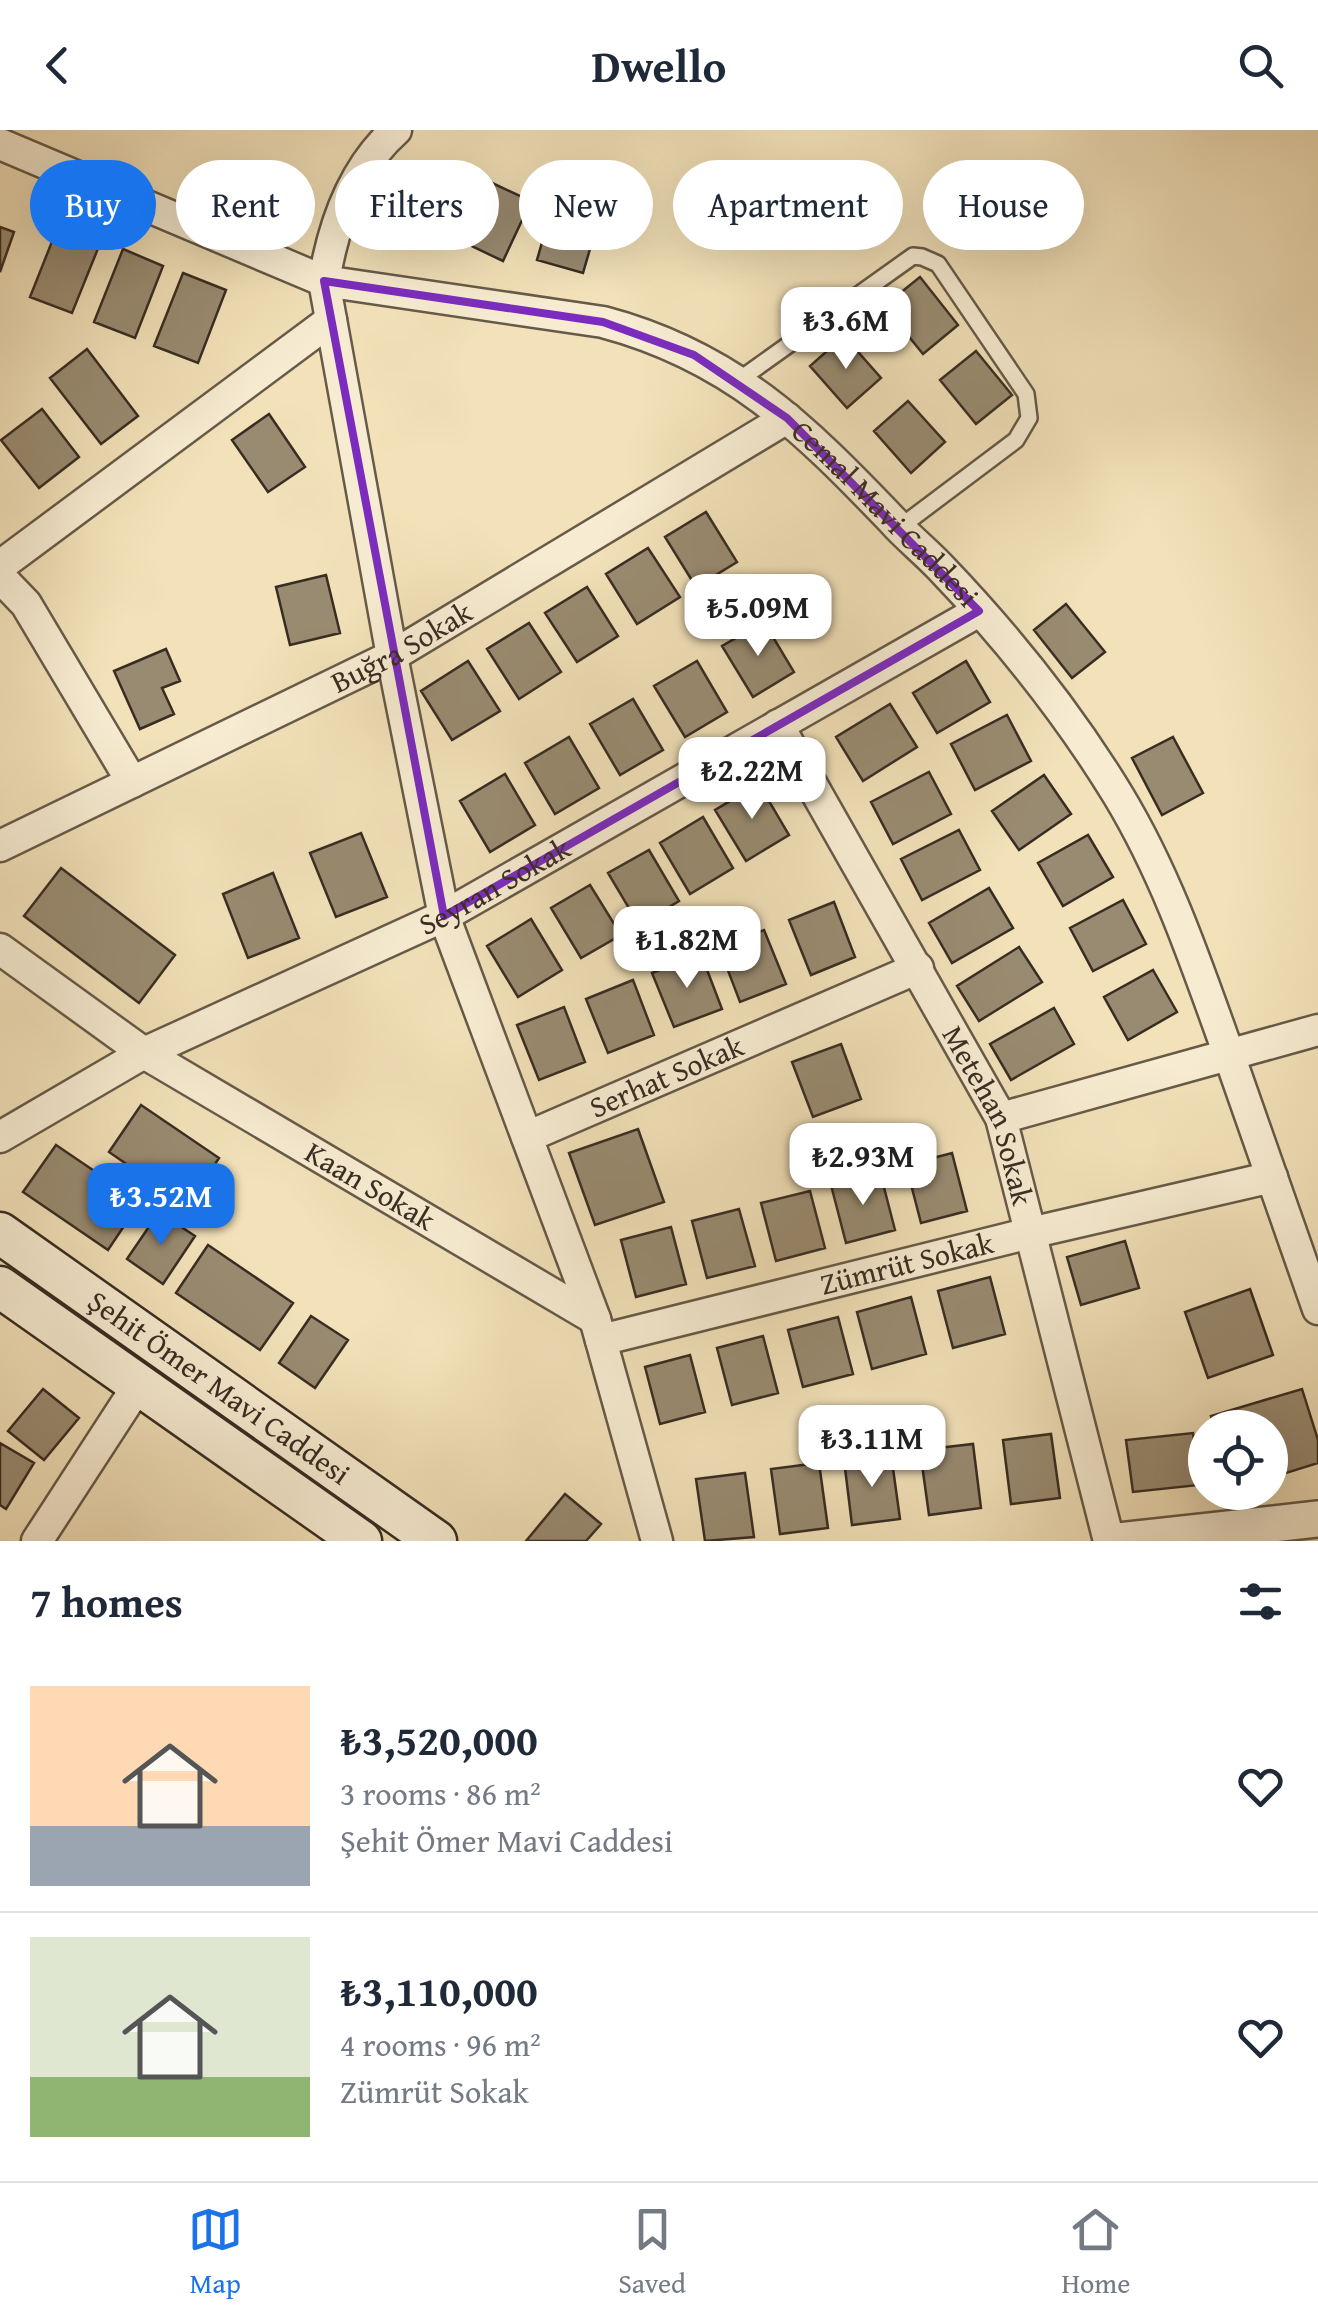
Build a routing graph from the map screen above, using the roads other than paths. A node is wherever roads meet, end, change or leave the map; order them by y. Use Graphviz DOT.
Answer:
graph roads {
  1 [pos="396,130"];
  2 [pos="0,144"];
  3 [pos="324,281"];
  4 [pos="331,320"];
  5 [pos="739,380"];
  6 [pos="788,418"];
  7 [pos="899,528"];
  8 [pos="0,566"];
  9 [pos="0,577"];
  10 [pos="979,611"];
  11 [pos="392,656"];
  12 [pos="778,725"];
  13 [pos="132,782"];
  14 [pos="0,846"];
  15 [pos="444,916"];
  16 [pos="0,949"];
  17 [pos="918,968"];
  18 [pos="1318,1030"];
  19 [pos="144,1054"];
  20 [pos="1229,1054"];
  21 [pos="1002,1118"];
  22 [pos="0,1137"];
  23 [pos="527,1137"];
  24 [pos="1272,1177"];
  25 [pos="1030,1233"];
  26 [pos="0,1234"];
  27 [pos="0,1287"];
  28 [pos="1318,1309"];
  29 [pos="598,1330"];
  30 [pos="139,1384"];
  31 [pos="1318,1519"];
  32 [pos="37,1541"];
  33 [pos="360,1541"];
  34 [pos="436,1541"];
  35 [pos="657,1541"];
  36 [pos="1108,1541"];
  37 [pos="1119,1541"];
  1 -- 3 [label="street"];
  2 -- 3 [label="street, Cemal Mavi Caddesi"];
  3 -- 4 [label="street"];
  3 -- 5 [label="street, Cemal Mavi Caddesi"];
  4 -- 8 [label="street"];
  4 -- 11 [label="street"];
  5 -- 6 [label="street, Cemal Mavi Caddesi"];
  5 -- 7 [label="lane"];
  6 -- 7 [label="street, Cemal Mavi Caddesi"];
  6 -- 11 [label="street, Buğra Sokak"];
  7 -- 10 [label="street, Cemal Mavi Caddesi"];
  9 -- 13 [label="street"];
  10 -- 12 [label="street, Seyran Sokak"];
  10 -- 20 [label="street, Cemal Mavi Caddesi"];
  11 -- 13 [label="street, Buğra Sokak"];
  11 -- 15 [label="street"];
  12 -- 15 [label="street, Seyran Sokak"];
  12 -- 17 [label="street, Metehan Sokak"];
  13 -- 14 [label="street, Buğra Sokak"];
  15 -- 19 [label="street, Seyran Sokak"];
  15 -- 23 [label="street"];
  16 -- 19 [label="street, Kaan Sokak"];
  17 -- 21 [label="street, Metehan Sokak"];
  17 -- 23 [label="street, Serhat Sokak"];
  18 -- 20 [label="street"];
  19 -- 22 [label="street, Seyran Sokak"];
  19 -- 29 [label="street, Kaan Sokak"];
  20 -- 21 [label="street"];
  20 -- 24 [label="street, Cemal Mavi Caddesi"];
  21 -- 25 [label="street, Metehan Sokak"];
  23 -- 29 [label="street"];
  24 -- 25 [label="street, Zümrüt Sokak"];
  24 -- 28 [label="street, Cemal Mavi Caddesi"];
  25 -- 29 [label="street, Zümrüt Sokak"];
  25 -- 36 [label="street, Metehan Sokak"];
  26 -- 34 [label="main road, Şehit Ömer Mavi Caddesi"];
  27 -- 30 [label="main road, Şehit Ömer Mavi Caddesi"];
  29 -- 35 [label="street"];
  30 -- 32 [label="street"];
  30 -- 33 [label="main road, Şehit Ömer Mavi Caddesi"];
  31 -- 37 [label="street"];
}
